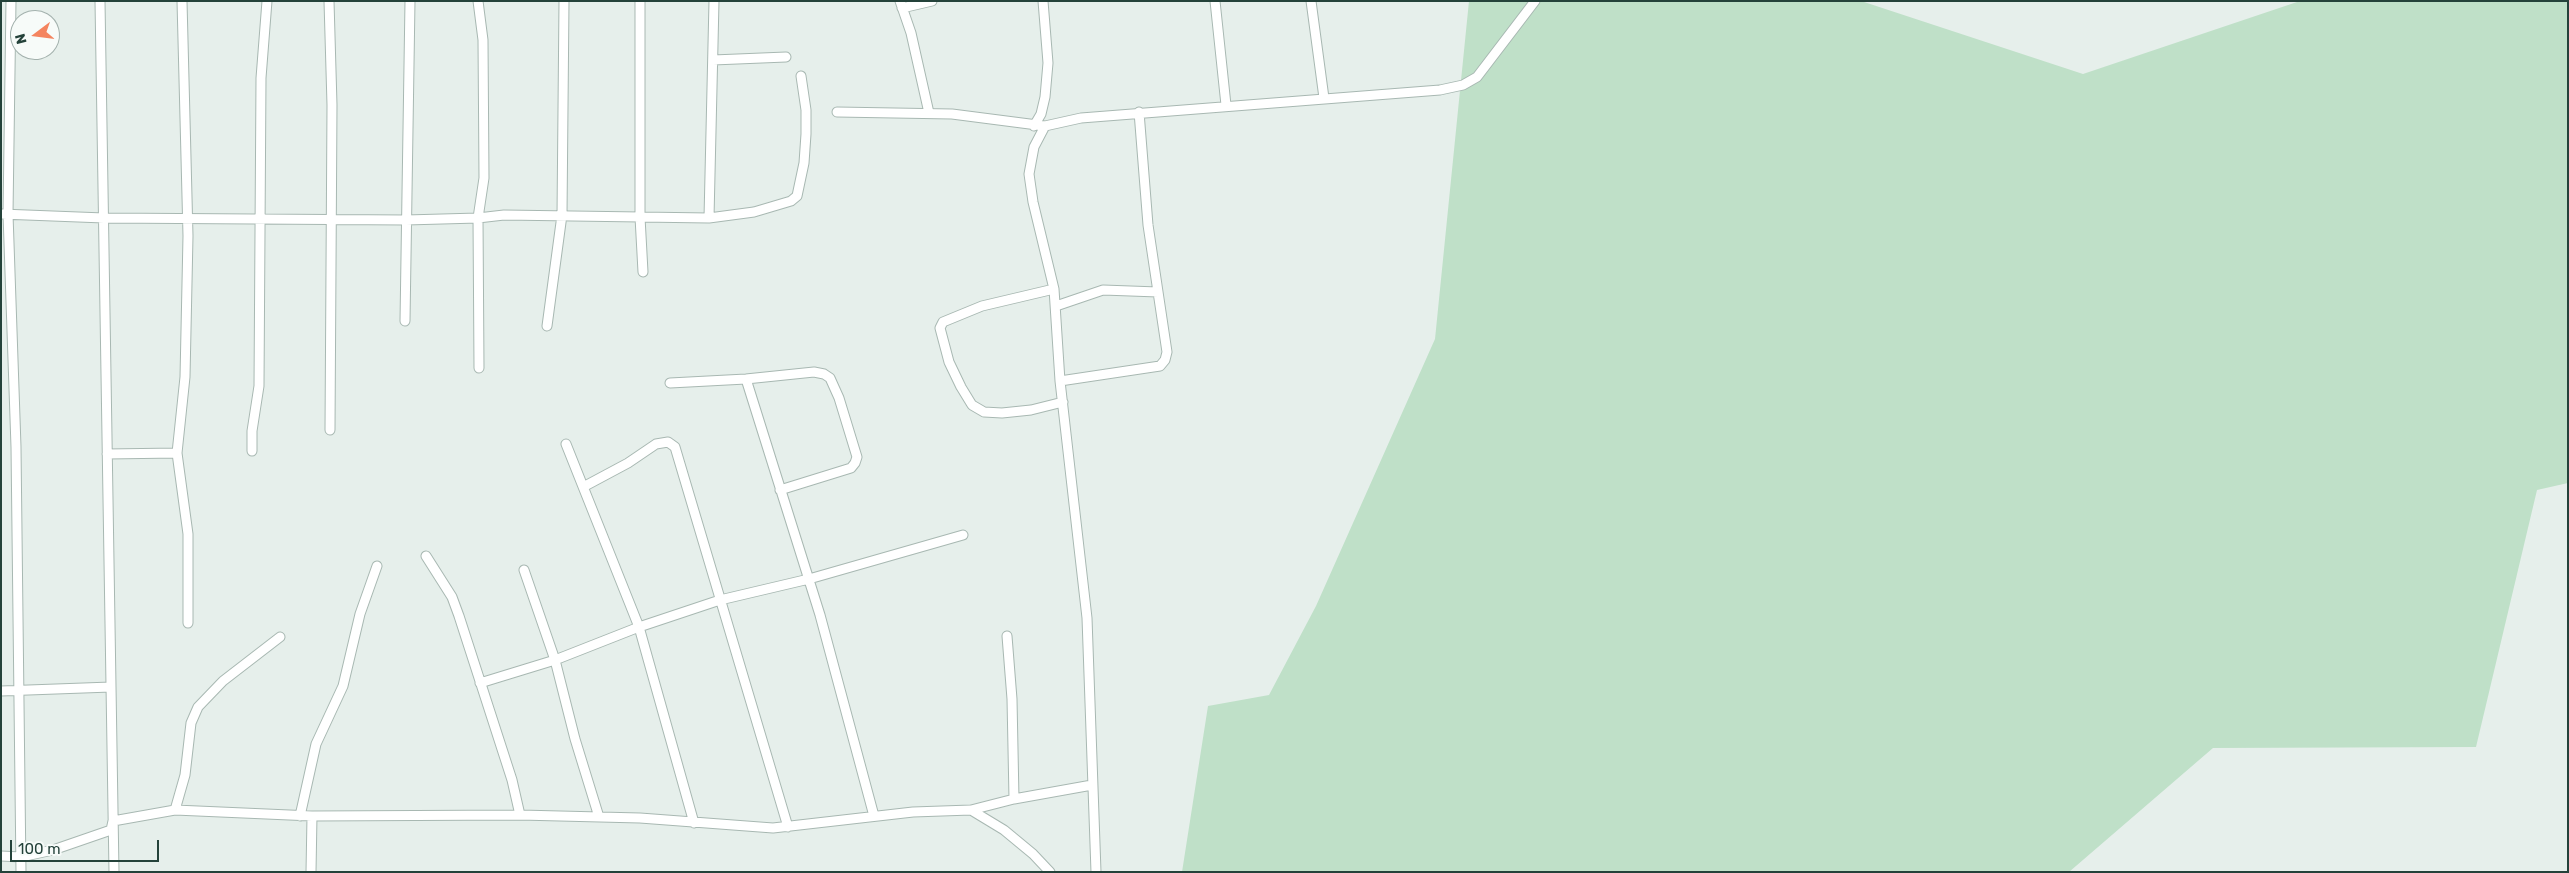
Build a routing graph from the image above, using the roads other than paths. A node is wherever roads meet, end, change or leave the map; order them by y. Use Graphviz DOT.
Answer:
graph roads {
  1 [pos="11,1"];
  2 [pos="100,1"];
  3 [pos="182,1"];
  4 [pos="267,1"];
  5 [pos="328,1"];
  6 [pos="410,1"];
  7 [pos="478,1"];
  8 [pos="564,1"];
  9 [pos="640,1"];
  10 [pos="714,1"];
  11 [pos="932,1"];
  12 [pos="1043,1"];
  13 [pos="1215,1"];
  14 [pos="1312,1"];
  15 [pos="1535,1"];
  16 [pos="901,4"];
  17 [pos="786,57"];
  18 [pos="713,60"];
  19 [pos="801,76"];
  20 [pos="1324,98"];
  21 [pos="1226,105"];
  22 [pos="837,112"];
  23 [pos="1139,112"];
  24 [pos="929,113"];
  25 [pos="1034,126"];
  26 [pos="1044,126"];
  27 [pos="5,214"];
  28 [pos="562,215"];
  29 [pos="188,217"];
  30 [pos="104,218"];
  31 [pos="260,218"];
  32 [pos="478,218"];
  33 [pos="640,218"];
  34 [pos="709,218"];
  35 [pos="332,220"];
  36 [pos="406,220"];
  37 [pos="643,272"];
  38 [pos="1054,289"];
  39 [pos="1158,292"];
  40 [pos="1056,306"];
  41 [pos="405,321"];
  42 [pos="548,326"];
  43 [pos="479,368"];
  44 [pos="746,379"];
  45 [pos="1060,381"];
  46 [pos="670,383"];
  47 [pos="1063,402"];
  48 [pos="330,430"];
  49 [pos="566,444"];
  50 [pos="252,451"];
  51 [pos="177,453"];
  52 [pos="107,454"];
  53 [pos="584,486"];
  54 [pos="780,490"];
  55 [pos="963,535"];
  56 [pos="426,556"];
  57 [pos="377,566"];
  58 [pos="524,570"];
  59 [pos="809,579"];
  60 [pos="720,600"];
  61 [pos="188,623"];
  62 [pos="639,627"];
  63 [pos="1007,636"];
  64 [pos="280,637"];
  65 [pos="555,660"];
  66 [pos="480,683"];
  67 [pos="111,687"];
  68 [pos="18,690"];
  69 [pos="1,691"];
  70 [pos="1092,785"];
  71 [pos="1014,799"];
  72 [pos="175,810"];
  73 [pos="971,810"];
  74 [pos="520,815"];
  75 [pos="300,816"];
  76 [pos="312,816"];
  77 [pos="874,816"];
  78 [pos="599,817"];
  79 [pos="113,821"];
  80 [pos="694,823"];
  81 [pos="788,827"];
  82 [pos="1,856"];
  83 [pos="21,857"];
  84 [pos="21,872"];
  85 [pos="114,872"];
  86 [pos="311,872"];
  87 [pos="1050,872"];
  88 [pos="1096,872"];
  1 -- 27 [label="street"];
  2 -- 30 [label="street"];
  3 -- 29 [label="street"];
  4 -- 31 [label="street"];
  5 -- 35 [label="street"];
  6 -- 36 [label="street"];
  7 -- 32 [label="street"];
  8 -- 28 [label="street"];
  9 -- 33 [label="street"];
  10 -- 18 [label="street"];
  11 -- 16 [label="street"];
  12 -- 25 [label="street"];
  13 -- 21 [label="street"];
  14 -- 20 [label="street"];
  15 -- 20 [label="street"];
  16 -- 24 [label="street"];
  17 -- 18 [label="street"];
  18 -- 34 [label="street"];
  19 -- 34 [label="street"];
  20 -- 21 [label="street"];
  21 -- 23 [label="street"];
  22 -- 24 [label="street"];
  23 -- 26 [label="street"];
  23 -- 39 [label="street"];
  24 -- 25 [label="street"];
  25 -- 26 [label="street"];
  26 -- 38 [label="street"];
  27 -- 30 [label="street"];
  27 -- 68 [label="street"];
  28 -- 32 [label="street"];
  28 -- 33 [label="street"];
  28 -- 42 [label="street"];
  29 -- 30 [label="street"];
  29 -- 31 [label="street"];
  29 -- 51 [label="street"];
  30 -- 52 [label="street"];
  31 -- 35 [label="street"];
  31 -- 50 [label="street"];
  32 -- 36 [label="street"];
  32 -- 43 [label="street"];
  33 -- 34 [label="street"];
  33 -- 37 [label="street"];
  35 -- 36 [label="street"];
  35 -- 48 [label="street"];
  36 -- 41 [label="street"];
  38 -- 40 [label="street"];
  38 -- 47 [label="street"];
  39 -- 40 [label="street"];
  39 -- 45 [label="street"];
  40 -- 45 [label="street"];
  44 -- 46 [label="street"];
  44 -- 54 [label="street"];
  44 -- 54 [label="street"];
  45 -- 47 [label="street"];
  47 -- 70 [label="street"];
  49 -- 53 [label="street"];
  51 -- 52 [label="street"];
  51 -- 61 [label="street"];
  52 -- 67 [label="street"];
  53 -- 60 [label="street"];
  53 -- 62 [label="street"];
  54 -- 59 [label="street"];
  55 -- 59 [label="street"];
  56 -- 66 [label="street"];
  57 -- 75 [label="street"];
  58 -- 65 [label="street"];
  59 -- 60 [label="street"];
  59 -- 77 [label="street"];
  60 -- 62 [label="street"];
  60 -- 81 [label="street"];
  62 -- 65 [label="street"];
  62 -- 80 [label="street"];
  63 -- 71 [label="street"];
  64 -- 72 [label="street"];
  65 -- 66 [label="street"];
  65 -- 78 [label="street"];
  66 -- 74 [label="street"];
  67 -- 68 [label="street"];
  67 -- 79 [label="street"];
  68 -- 69 [label="street"];
  68 -- 83 [label="street"];
  70 -- 71 [label="street"];
  70 -- 88 [label="street"];
  71 -- 73 [label="street"];
  72 -- 75 [label="street"];
  72 -- 79 [label="street"];
  73 -- 77 [label="street"];
  73 -- 87 [label="street"];
  74 -- 76 [label="street"];
  74 -- 78 [label="street"];
  75 -- 76 [label="street"];
  76 -- 86 [label="street"];
  77 -- 81 [label="street"];
  78 -- 80 [label="street"];
  79 -- 83 [label="street"];
  79 -- 85 [label="street"];
  80 -- 81 [label="street"];
  82 -- 83 [label="street"];
  83 -- 84 [label="street"];
}
